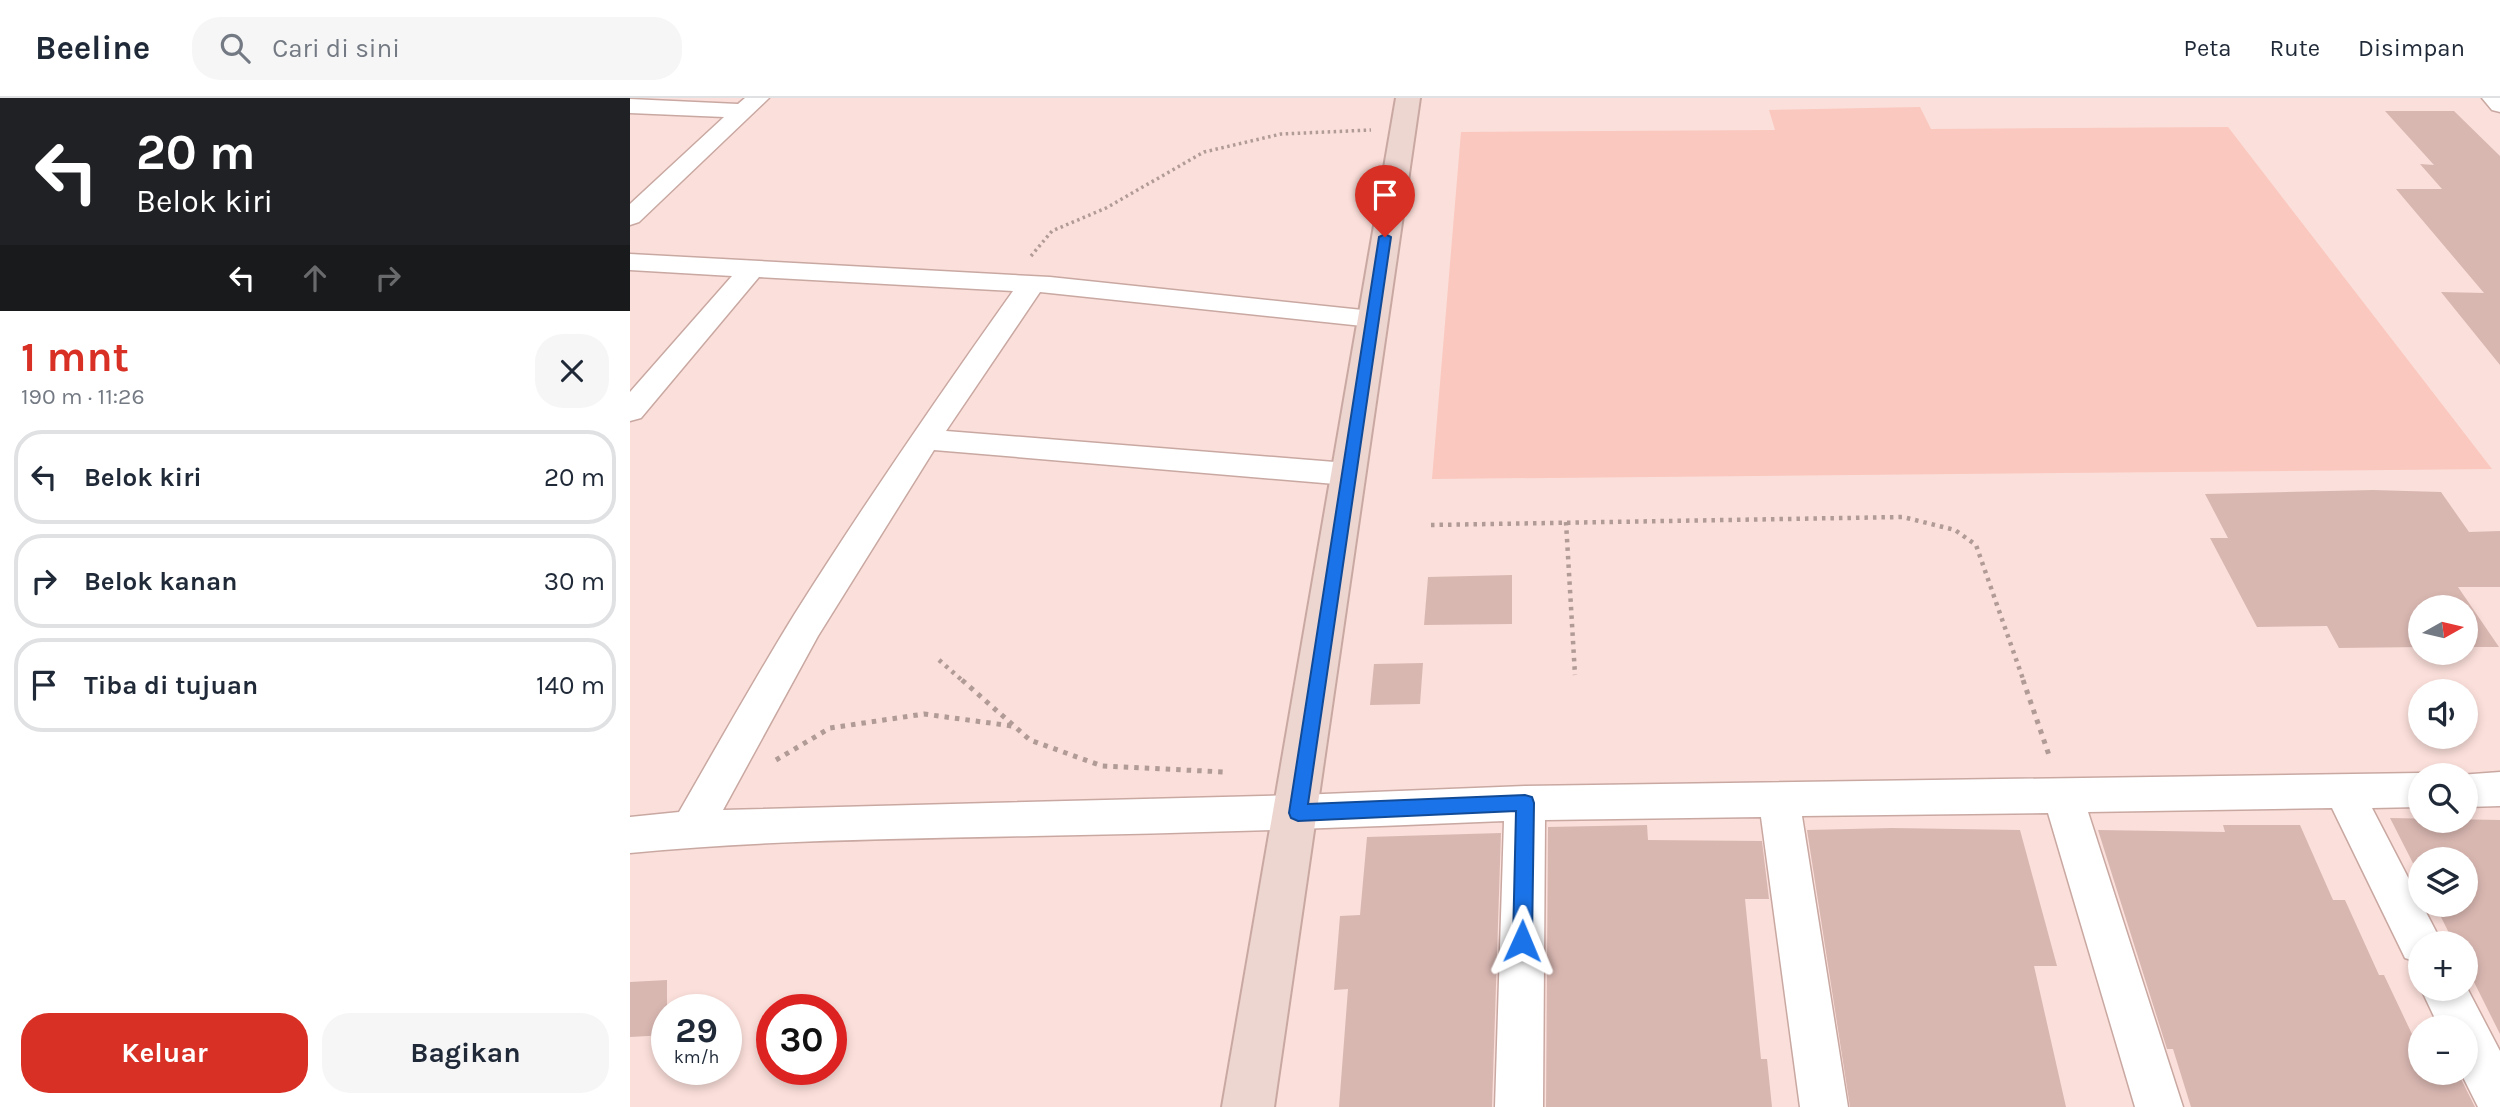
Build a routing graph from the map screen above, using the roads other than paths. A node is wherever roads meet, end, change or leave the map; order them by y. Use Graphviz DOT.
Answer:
graph roads {
  1 [pos="750,104"];
  2 [pos="630,106"];
  3 [pos="1405,114"];
  4 [pos="630,217"];
  5 [pos="630,262"];
  6 [pos="753,268"];
  7 [pos="1021,283"];
  8 [pos="1372,319"];
  9 [pos="630,411"];
  10 [pos="924,439"];
  11 [pos="1347,474"];
  12 [pos="2500,789"];
  13 [pos="2408,790"];
  14 [pos="2478,790"];
  15 [pos="2343,791"];
  16 [pos="2063,795"];
  17 [pos="1779,799"];
  18 [pos="1525,803"];
  19 [pos="1298,813"];
  20 [pos="691,829"];
  21 [pos="630,835"];
  22 [pos="2414,931"];
  23 [pos="2478,1057"];
  24 [pos="2500,1101"];
  25 [pos="1248,1107"];
  26 [pos="1519,1107"];
  27 [pos="1824,1107"];
  28 [pos="2159,1107"];
  1 -- 2 [label="street"];
  1 -- 4 [label="street"];
  3 -- 8 [label="street"];
  5 -- 6 [label="street"];
  6 -- 7 [label="street"];
  6 -- 9 [label="street"];
  7 -- 8 [label="street"];
  7 -- 10 [label="street"];
  8 -- 11 [label="street"];
  10 -- 11 [label="street"];
  10 -- 20 [label="street"];
  11 -- 19 [label="street"];
  12 -- 14 [label="street"];
  13 -- 15 [label="street"];
  15 -- 16 [label="street"];
  15 -- 22 [label="street"];
  16 -- 17 [label="street"];
  16 -- 28 [label="street"];
  17 -- 18 [label="street"];
  17 -- 27 [label="street"];
  18 -- 19 [label="street"];
  18 -- 26 [label="street"];
  19 -- 20 [label="street"];
  19 -- 25 [label="street"];
  20 -- 21 [label="street"];
  23 -- 24 [label="street"];
}
